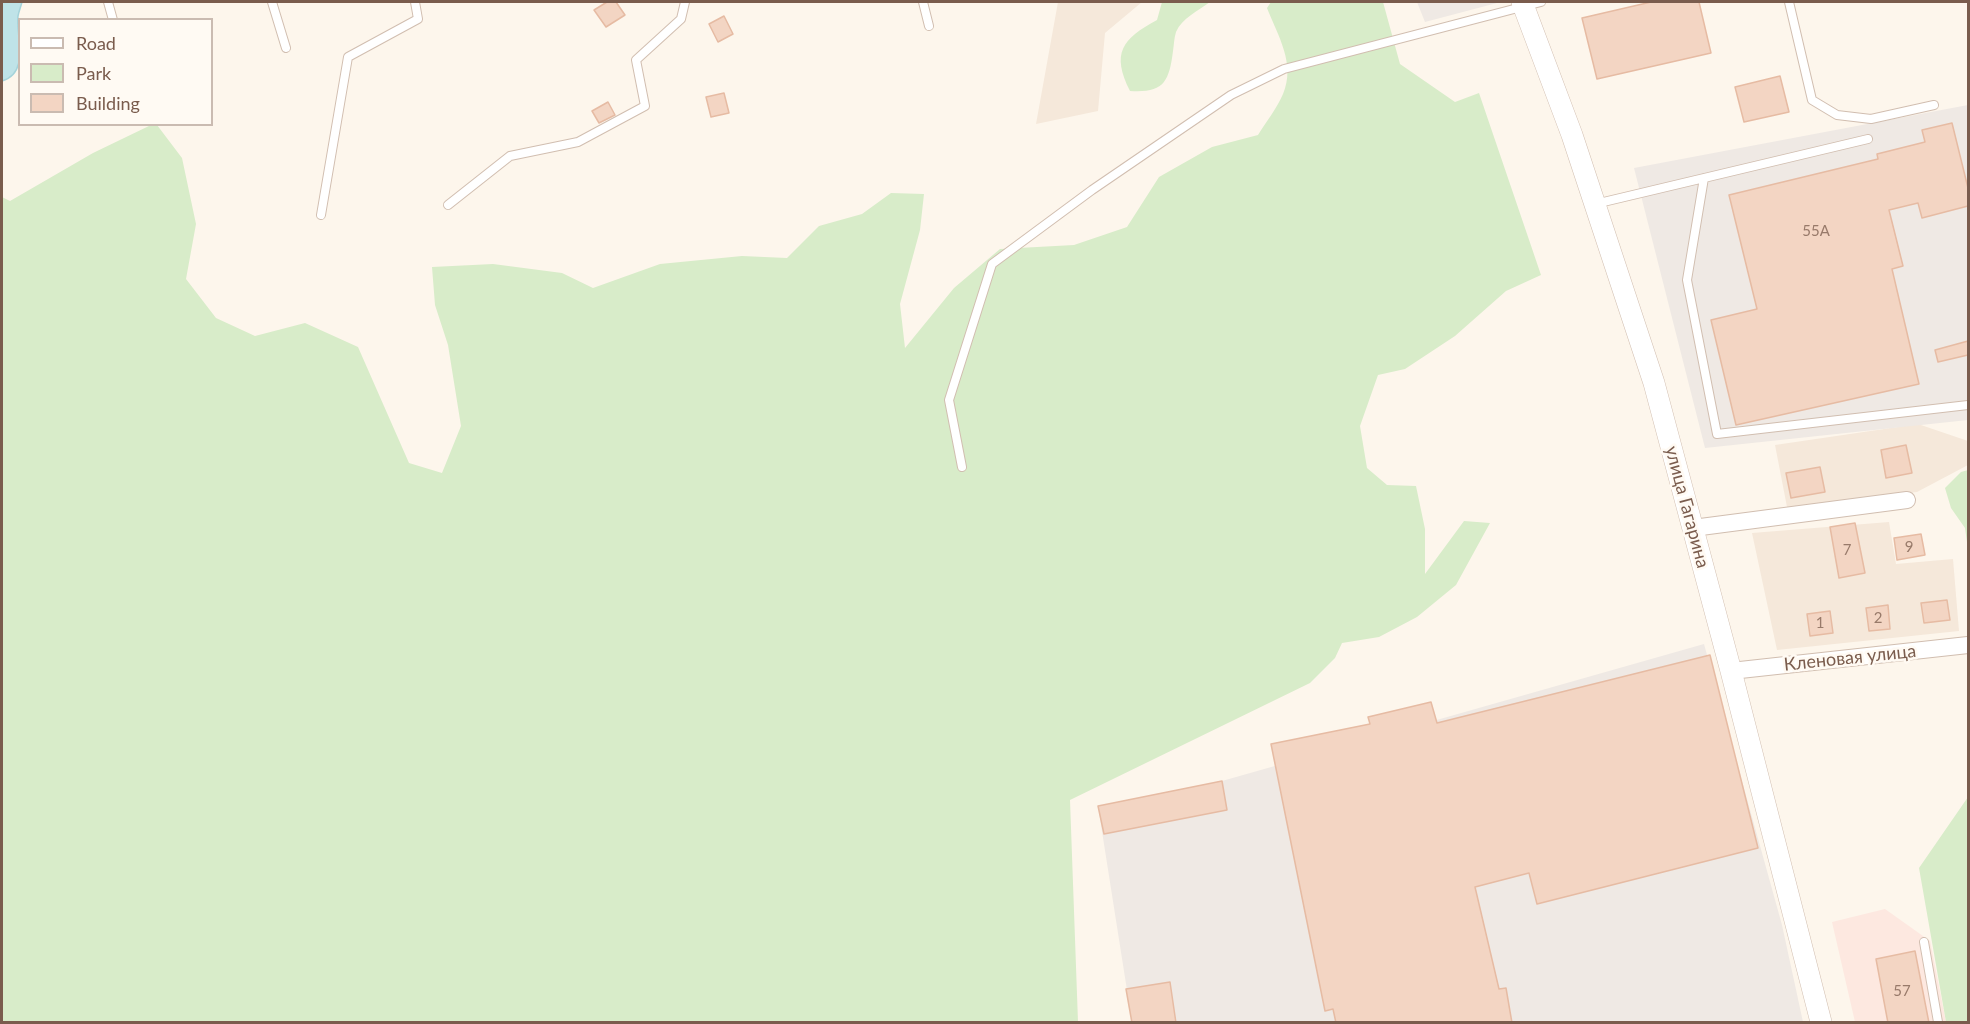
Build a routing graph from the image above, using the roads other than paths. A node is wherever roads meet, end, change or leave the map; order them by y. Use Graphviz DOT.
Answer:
graph roads {
  1 [pos="108,2"];
  2 [pos="272,2"];
  3 [pos="416,2"];
  4 [pos="685,2"];
  5 [pos="923,2"];
  6 [pos="1789,2"];
  7 [pos="1529,3"];
  8 [pos="112,18"];
  9 [pos="929,26"];
  10 [pos="286,48"];
  11 [pos="1934,105"];
  12 [pos="1868,139"];
  13 [pos="1704,178"];
  14 [pos="1594,204"];
  15 [pos="448,205"];
  16 [pos="321,215"];
  17 [pos="1968,405"];
  18 [pos="962,467"];
  19 [pos="1907,500"];
  20 [pos="1693,528"];
  21 [pos="1968,645"];
  22 [pos="1731,671"];
  23 [pos="1924,942"];
  24 [pos="1821,1023"];
  25 [pos="1938,1023"];
  1 -- 8 [label="lane"];
  2 -- 10 [label="lane"];
  3 -- 16 [label="lane"];
  4 -- 15 [label="lane"];
  5 -- 9 [label="lane"];
  6 -- 11 [label="lane"];
  7 -- 14 [label="street, улица Гагарина"];
  7 -- 18 [label="lane"];
  12 -- 13 [label="lane"];
  13 -- 14 [label="lane"];
  13 -- 17 [label="lane"];
  14 -- 20 [label="street, улица Гагарина"];
  19 -- 20 [label="street"];
  20 -- 22 [label="street, улица Гагарина"];
  21 -- 22 [label="street, Кленовая улица"];
  22 -- 24 [label="street, улица Гагарина"];
  23 -- 25 [label="lane"];
}
